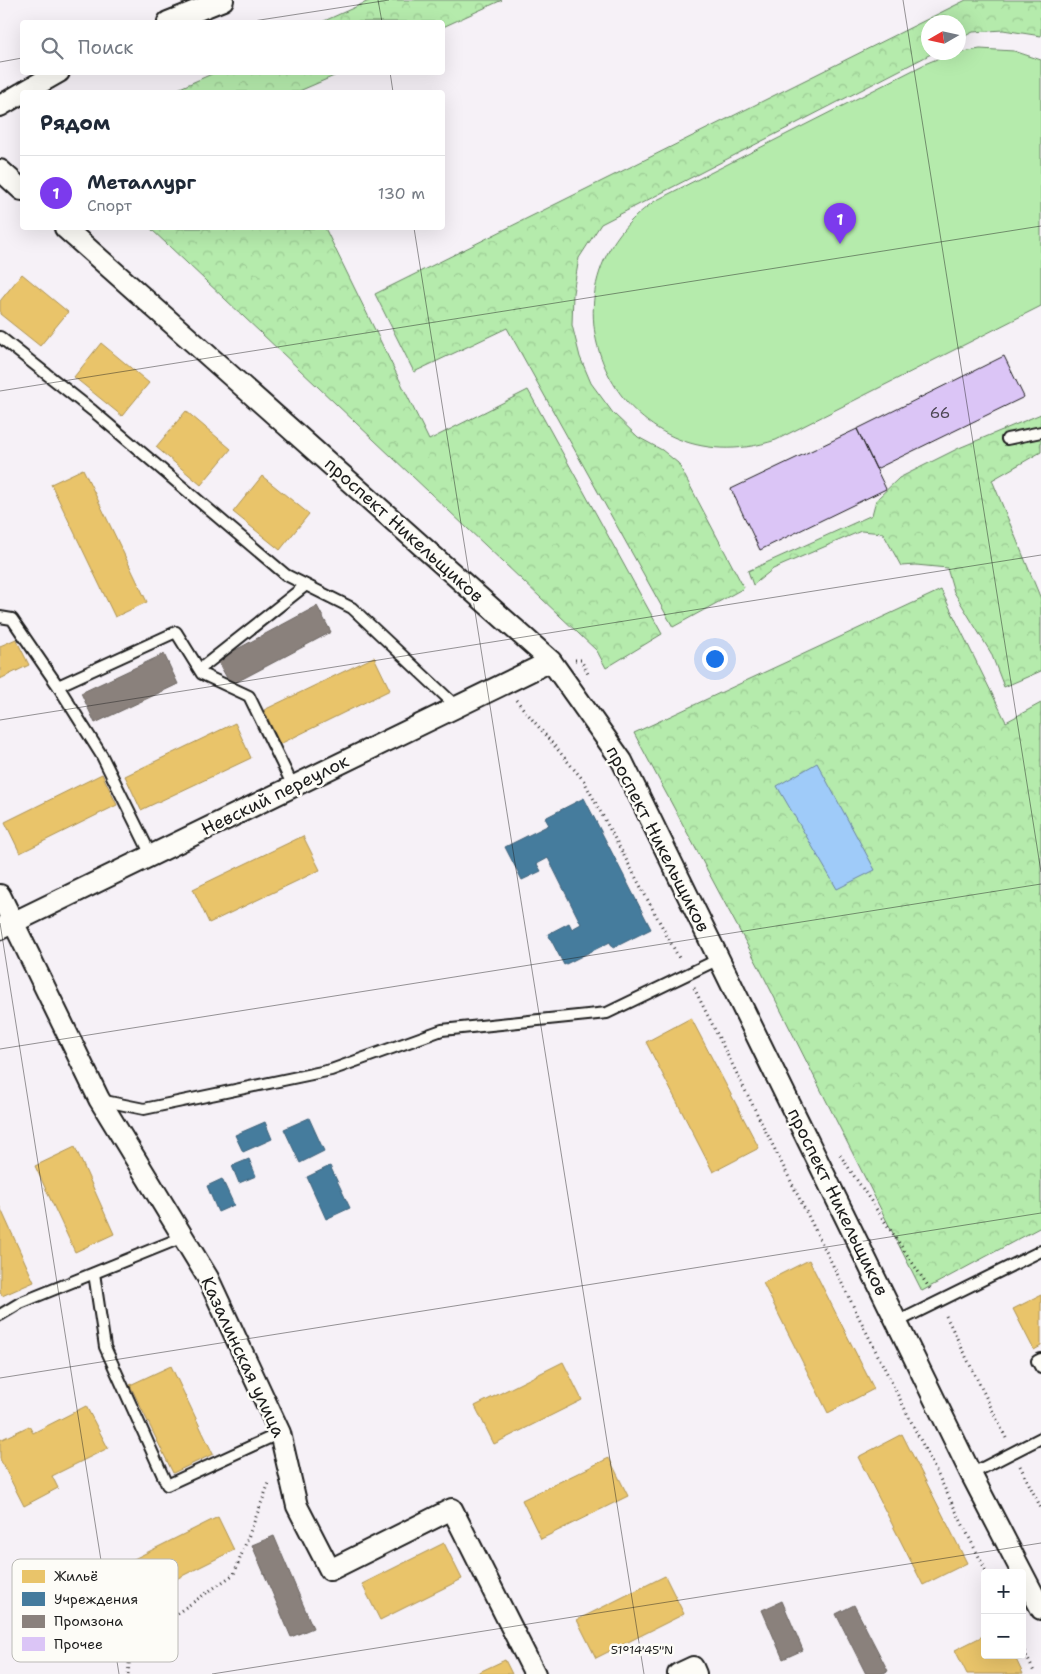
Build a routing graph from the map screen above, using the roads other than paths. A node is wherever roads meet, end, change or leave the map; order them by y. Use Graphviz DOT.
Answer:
graph roads {
  1 [pos="223,0"];
  2 [pos="173,20"];
  3 [pos="54,75"];
  4 [pos="28,90"];
  5 [pos="20,95"];
  6 [pos="0,106"];
  7 [pos="0,170"];
  8 [pos="20,188"];
  9 [pos="67,230"];
  10 [pos="0,337"];
  11 [pos="1041,432"];
  12 [pos="1007,439"];
  13 [pos="306,585"];
  14 [pos="0,618"];
  15 [pos="551,661"];
  16 [pos="200,669"];
  17 [pos="58,686"];
  18 [pos="456,706"];
  19 [pos="293,786"];
  20 [pos="151,855"];
  21 [pos="0,895"];
  22 [pos="7,926"];
  23 [pos="719,959"];
  24 [pos="99,1099"];
  25 [pos="183,1237"];
  26 [pos="1041,1251"];
  27 [pos="94,1273"];
  28 [pos="0,1315"];
  29 [pos="897,1322"];
  30 [pos="1041,1359"];
  31 [pos="1041,1368"];
  32 [pos="1041,1438"];
  33 [pos="282,1440"];
  34 [pos="972,1474"];
  35 [pos="1041,1609"];
  36 [pos="535,1674"];
  37 [pos="678,1674"];
  38 [pos="696,1674"];
  1 -- 2 [label="street"];
  3 -- 4 [label="street"];
  5 -- 6 [label="street"];
  7 -- 8 [label="street"];
  9 -- 15 [label="street, проспект Никельщиков"];
  10 -- 13 [label="lane"];
  11 -- 12 [label="lane"];
  13 -- 16 [label="lane"];
  13 -- 18 [label="lane"];
  14 -- 17 [label="lane"];
  15 -- 18 [label="street, Невский переулок"];
  15 -- 23 [label="street, проспект Никельщиков"];
  16 -- 17 [label="lane"];
  16 -- 19 [label="lane"];
  17 -- 20 [label="lane"];
  18 -- 19 [label="street, Невский переулок"];
  19 -- 20 [label="street, Невский переулок"];
  20 -- 22 [label="street, Невский переулок"];
  21 -- 22 [label="street, Казалинская улица"];
  22 -- 24 [label="street, Казалинская улица"];
  23 -- 24 [label="lane"];
  23 -- 29 [label="street, проспект Никельщиков"];
  24 -- 25 [label="street, Казалинская улица"];
  25 -- 27 [label="lane"];
  25 -- 33 [label="street, Казалинская улица"];
  26 -- 29 [label="lane"];
  27 -- 28 [label="lane"];
  27 -- 33 [label="lane"];
  29 -- 34 [label="street, проспект Никельщиков"];
  30 -- 31 [label="lane"];
  32 -- 34 [label="lane"];
  33 -- 36 [label="street, Казалинская улица"];
  34 -- 35 [label="street, проспект Никельщиков"];
  37 -- 38 [label="street"];
}
